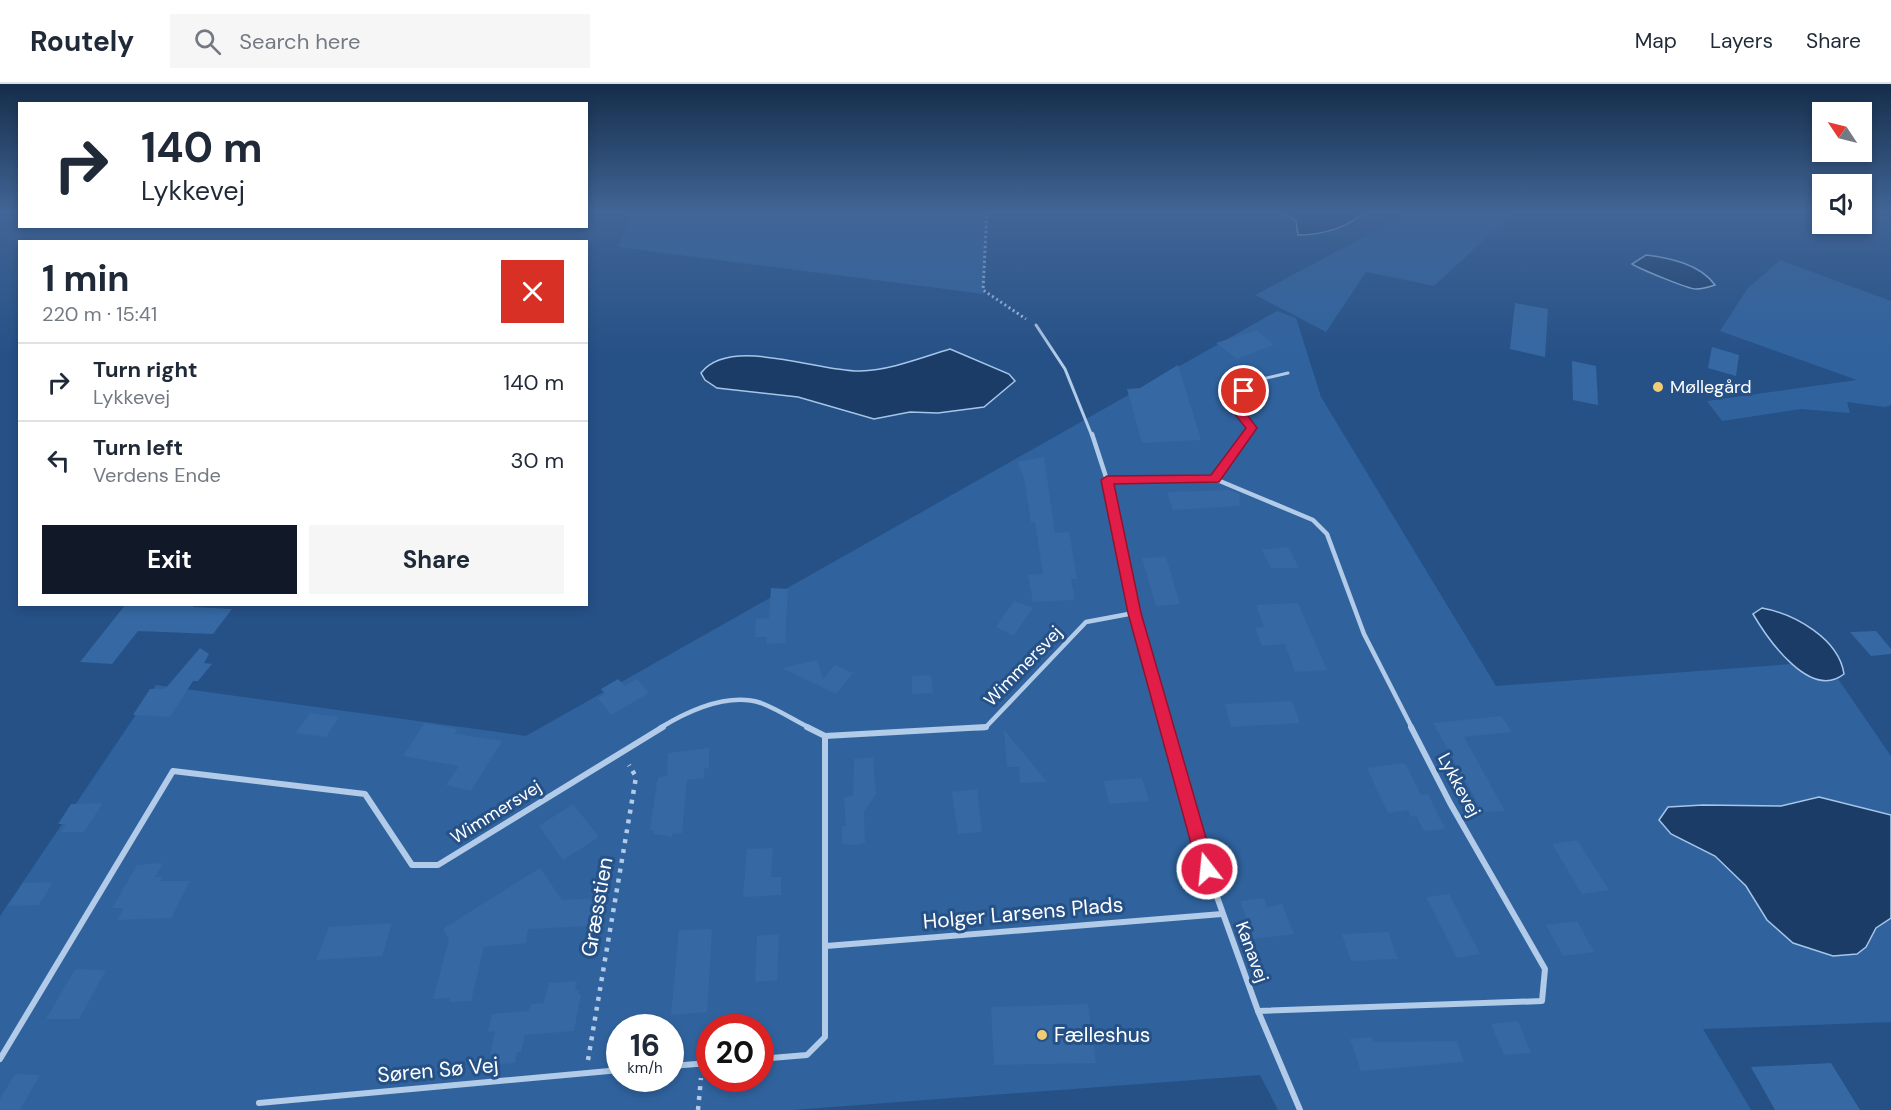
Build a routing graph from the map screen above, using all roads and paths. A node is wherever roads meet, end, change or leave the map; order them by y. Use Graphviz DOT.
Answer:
graph roads {
  1 [pos="985,259"];
  2 [pos="1036,325"];
  3 [pos="1288,373"];
  4 [pos="1215,479"];
  5 [pos="1107,480"];
  6 [pos="1134,613"];
  7 [pos="825,736"];
  8 [pos="620,751"];
  9 [pos="1222,914"];
  10 [pos="826,946"];
  11 [pos="1258,1011"];
  12 [pos="774,1058"];
  13 [pos="0,1059"];
  14 [pos="606,1071"];
  15 [pos="586,1072"];
  16 [pos="701,1092"];
  17 [pos="260,1103"];
  18 [pos="698,1110"];
  19 [pos="1300,1110"];
  1 -- 2 [label="path"];
  2 -- 5 [label="lane, Kanavej"];
  3 -- 4 [label="lane"];
  4 -- 5 [label="lane, Lykkevej"];
  4 -- 11 [label="lane, Lykkevej"];
  5 -- 6 [label="lane, Kanavej"];
  6 -- 7 [label="lane, Wimmersvej"];
  6 -- 9 [label="lane, Kanavej"];
  7 -- 8 [label="lane, Wimmersvej"];
  7 -- 10 [label="lane"];
  8 -- 13 [label="lane, Wimmersvej"];
  8 -- 15 [label="path, Græsstien"];
  9 -- 10 [label="lane, Holger Larsens Plads"];
  9 -- 11 [label="lane, Kanavej"];
  10 -- 12 [label="lane"];
  11 -- 19 [label="lane, Kanavej"];
  14 -- 15 [label="lane, Søren Sø Vej"];
  15 -- 17 [label="lane, Søren Sø Vej"];
  16 -- 18 [label="path"];
}
